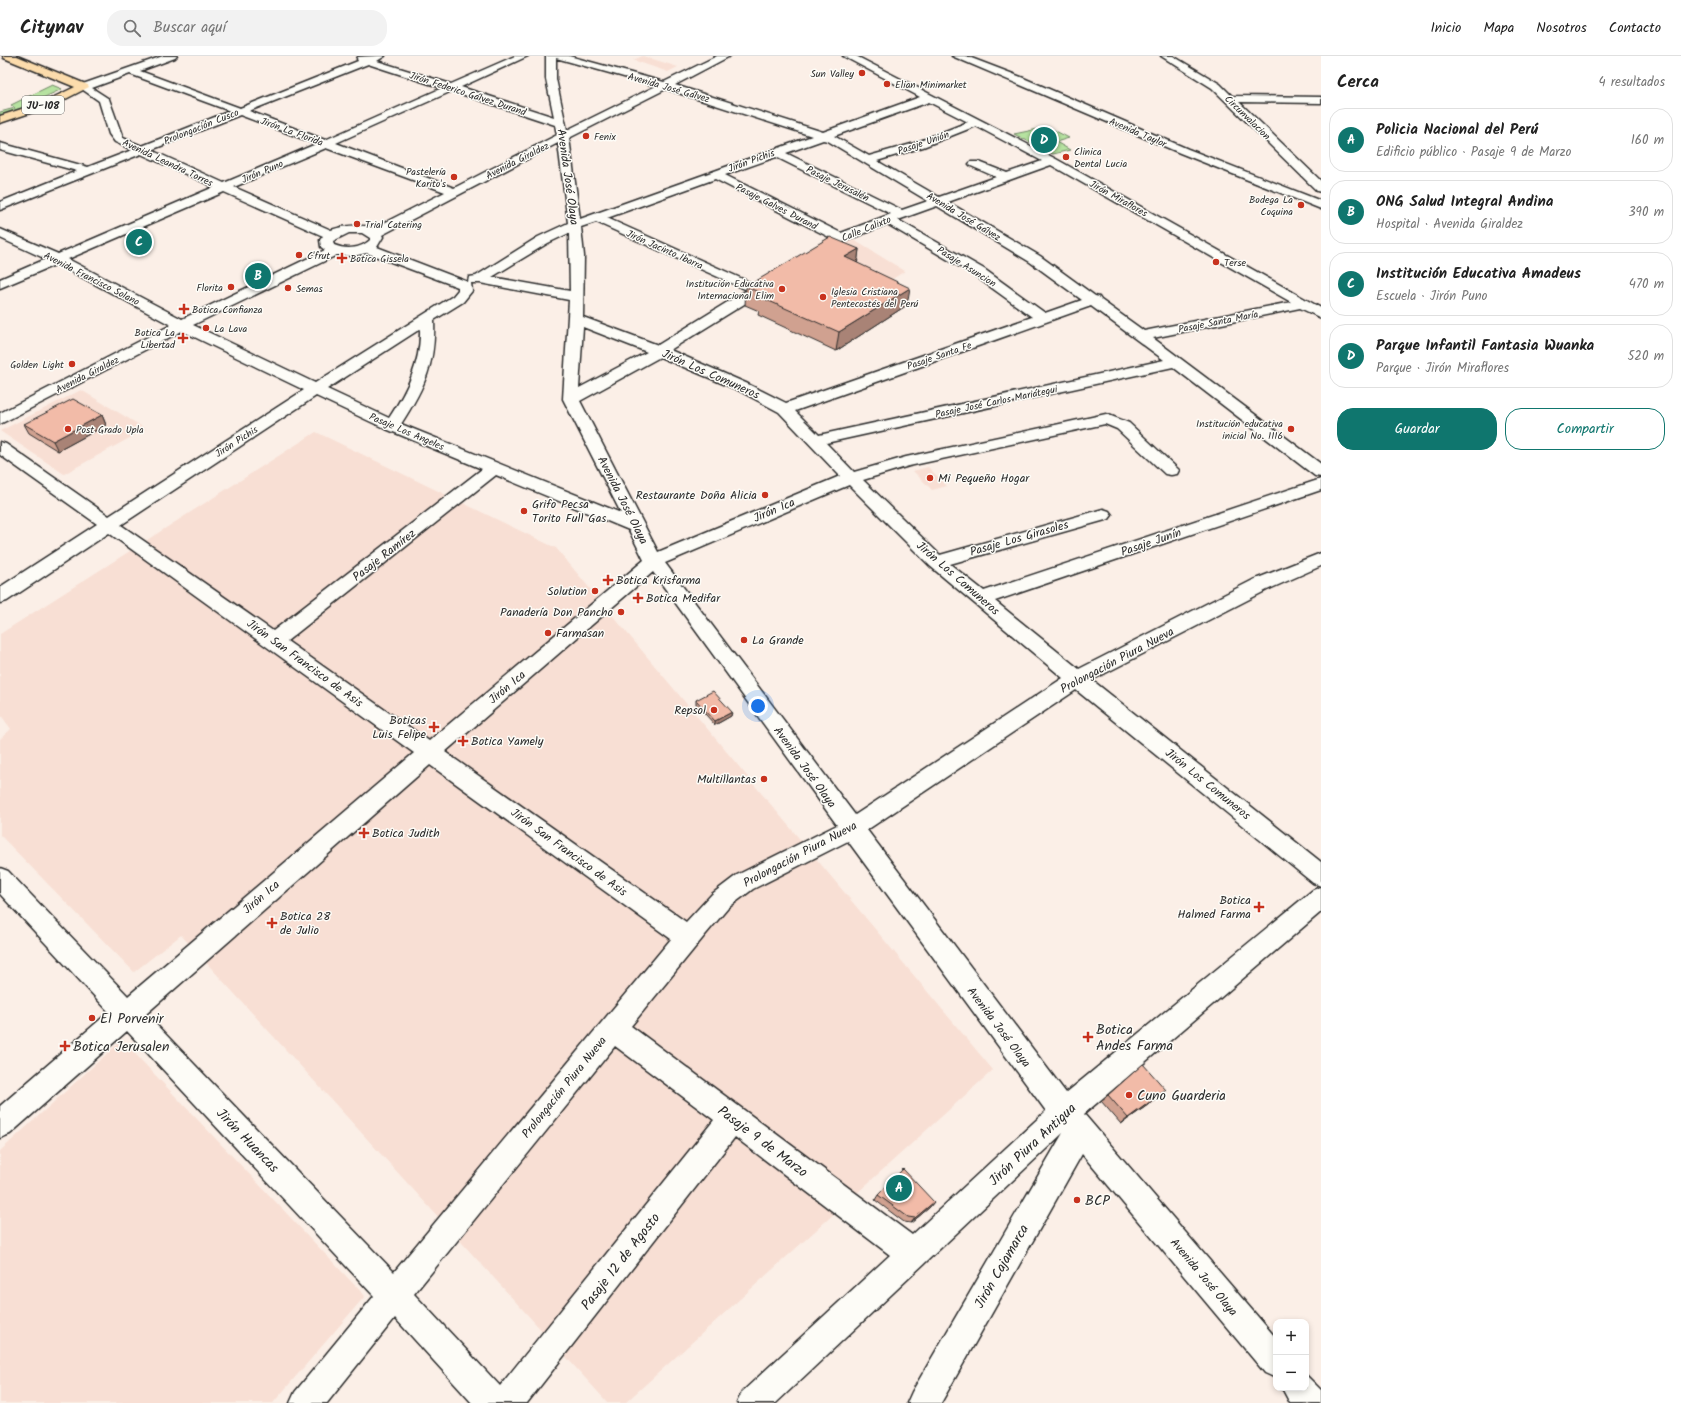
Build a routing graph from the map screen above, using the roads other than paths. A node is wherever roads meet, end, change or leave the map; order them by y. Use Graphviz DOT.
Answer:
graph roads {
  1 [pos="8,56"];
  2 [pos="151,56"];
  3 [pos="172,56"];
  4 [pos="352,56"];
  5 [pos="380,56"];
  6 [pos="523,56"];
  7 [pos="551,56"];
  8 [pos="558,56"];
  9 [pos="710,56"];
  10 [pos="725,56"];
  11 [pos="848,56"];
  12 [pos="957,56"];
  13 [pos="1166,56"];
  14 [pos="368,61"];
  15 [pos="129,70"];
  16 [pos="662,84"];
  17 [pos="84,87"];
  18 [pos="451,88"];
  19 [pos="928,98"];
  20 [pos="1230,99"];
  21 [pos="1321,100"];
  22 [pos="239,111"];
  23 [pos="0,120"];
  24 [pos="978,122"];
  25 [pos="562,130"];
  26 [pos="823,134"];
  27 [pos="327,143"];
  28 [pos="0,146"];
  29 [pos="141,151"];
  30 [pos="775,152"];
  31 [pos="867,160"];
  32 [pos="1052,161"];
  33 [pos="975,164"];
  34 [pos="89,171"];
  35 [pos="714,174"];
  36 [pos="1006,177"];
  37 [pos="1310,178"];
  38 [pos="1269,185"];
  39 [pos="224,188"];
  40 [pos="1321,188"];
  41 [pos="450,190"];
  42 [pos="941,202"];
  43 [pos="1321,204"];
  44 [pos="0,206"];
  45 [pos="895,216"];
  46 [pos="595,217"];
  47 [pos="575,224"];
  48 [pos="369,231"];
  49 [pos="0,233"];
  50 [pos="331,235"];
  51 [pos="840,238"];
  52 [pos="367,248"];
  53 [pos="330,253"];
  54 [pos="57,260"];
  55 [pos="802,262"];
  56 [pos="782,274"];
  57 [pos="472,282"];
  58 [pos="0,284"];
  59 [pos="757,290"];
  60 [pos="577,297"];
  61 [pos="1094,300"];
  62 [pos="1294,306"];
  63 [pos="1321,314"];
  64 [pos="1043,318"];
  65 [pos="576,319"];
  66 [pos="427,320"];
  67 [pos="182,325"];
  68 [pos="1141,336"];
  69 [pos="659,351"];
  70 [pos="1176,362"];
  71 [pos="316,389"];
  72 [pos="571,399"];
  73 [pos="785,409"];
  74 [pos="0,419"];
  75 [pos="392,426"];
  76 [pos="816,440"];
  77 [pos="0,447"];
  78 [pos="494,468"];
  79 [pos="1170,470"];
  80 [pos="1321,472"];
  81 [pos="851,478"];
  82 [pos="1321,484"];
  83 [pos="1103,515"];
  84 [pos="109,524"];
  85 [pos="636,526"];
  86 [pos="1321,559"];
  87 [pos="654,561"];
  88 [pos="936,562"];
  89 [pos="0,596"];
  90 [pos="981,600"];
  91 [pos="274,641"];
  92 [pos="1077,679"];
  93 [pos="430,752"];
  94 [pos="851,829"];
  95 [pos="1321,876"];
  96 [pos="0,878"];
  97 [pos="1321,897"];
  98 [pos="688,937"];
  99 [pos="127,1014"];
  100 [pos="613,1028"];
  101 [pos="733,1118"];
  102 [pos="1072,1121"];
  103 [pos="0,1124"];
  104 [pos="913,1254"];
  105 [pos="395,1294"];
  106 [pos="1273,1358"];
  107 [pos="1301,1391"];
  108 [pos="306,1403"];
  109 [pos="494,1403"];
  110 [pos="508,1403"];
  111 [pos="753,1403"];
  112 [pos="923,1403"];
  113 [pos="1311,1403"];
  1 -- 17 [label="main road, Avenida Leandra Torres / JU-108"];
  2 -- 15 [label="street"];
  3 -- 15 [label="street"];
  4 -- 14 [label="street, Jirón Federico Gálvez Durand"];
  5 -- 14 [label="street, Prolongación Cusco"];
  6 -- 18 [label="street, Jirón Puno"];
  7 -- 25 [label="street, Avenida José Olaya"];
  8 -- 16 [label="street, Avenida José Gálvez"];
  9 -- 16 [label="street, Avenida Giraldez"];
  10 -- 16 [label="street, Avenida Giraldez"];
  11 -- 19 [label="street, Jirón Miraflores"];
  12 -- 38 [label="street, Avenida Taylor"];
  13 -- 20 [label="street, Circunvalacion"];
  14 -- 18 [label="street, Jirón Federico Gálvez Durand"];
  14 -- 22 [label="street, Prolongación Cusco"];
  15 -- 17 [label="street"];
  15 -- 22 [label="street, Jirón La Florida"];
  16 -- 25 [label="street, Avenida Giraldez"];
  16 -- 26 [label="street, Avenida José Gálvez"];
  17 -- 23 [label="main road, JU-108"];
  17 -- 29 [label="street, Avenida Leandra Torres"];
  18 -- 25 [label="street, Jirón Federico Gálvez Durand"];
  18 -- 27 [label="street, Jirón Puno"];
  19 -- 24 [label="street, Jirón Miraflores"];
  19 -- 26 [label="street, Jirón Pichis"];
  20 -- 21 [label="street"];
  20 -- 37 [label="street, Circunvalacion"];
  22 -- 27 [label="street, Jirón La Florida"];
  22 -- 29 [label="street, Prolongación Cusco"];
  24 -- 31 [label="street, Pasaje Unión"];
  24 -- 32 [label="street, Jirón Miraflores"];
  25 -- 41 [label="street, Avenida Giraldez"];
  25 -- 47 [label="street, Avenida José Olaya"];
  26 -- 30 [label="street, Jirón Pichis"];
  26 -- 31 [label="street, Avenida José Gálvez"];
  27 -- 39 [label="street, Jirón Puno"];
  27 -- 41 [label="street, Jirón La Florida"];
  28 -- 34 [label="street"];
  29 -- 34 [label="street, Prolongación Cusco"];
  29 -- 39 [label="street, Avenida Leandra Torres"];
  30 -- 35 [label="street, Jirón Pichis"];
  30 -- 45 [label="street, Pasaje Jerusalén"];
  31 -- 42 [label="street, Avenida José Gálvez"];
  32 -- 36 [label="street, Calle Calixto"];
  32 -- 63 [label="street, Jirón Miraflores"];
  33 -- 36 [label="street"];
  34 -- 44 [label="street, Prolongación Cusco"];
  35 -- 46 [label="street, Jirón Pichis"];
  35 -- 51 [label="street, Pasaje Galves Durand"];
  36 -- 42 [label="street, Calle Calixto"];
  37 -- 38 [label="street"];
  37 -- 40 [label="street, Circunvalacion"];
  38 -- 43 [label="street, Avenida Taylor"];
  39 -- 50 [label="street, Avenida Leandra Torres"];
  39 -- 54 [label="street, Jirón Puno"];
  41 -- 48 [label="street, Avenida Giraldez"];
  42 -- 45 [label="street, Calle Calixto"];
  42 -- 61 [label="street, Avenida José Gálvez"];
  45 -- 51 [label="street, Calle Calixto"];
  45 -- 64 [label="street, Pasaje Asuncion"];
  46 -- 47 [label="street, Jirón Pichis"];
  46 -- 59 [label="street, Jirón Jacinto Ibarra"];
  47 -- 57 [label="street, Jirón Pichis"];
  47 -- 60 [label="street, Avenida José Olaya"];
  48 -- 50 [label="street"];
  48 -- 52 [label="street"];
  49 -- 54 [label="street, Avenida Francisco Solano"];
  50 -- 53 [label="street"];
  51 -- 55 [label="street, Calle Calixto"];
  52 -- 53 [label="street"];
  52 -- 57 [label="street"];
  53 -- 67 [label="street, Avenida Giraldez"];
  54 -- 58 [label="street, Jirón Puno"];
  54 -- 67 [label="street, Avenida Francisco Solano"];
  56 -- 59 [label="street"];
  57 -- 60 [label="street"];
  57 -- 66 [label="street, Jirón Pichis"];
  59 -- 69 [label="street"];
  60 -- 65 [label="street, Avenida José Olaya"];
  61 -- 64 [label="street, Pasaje Santa Fe"];
  61 -- 68 [label="street, Avenida José Gálvez"];
  62 -- 68 [label="street, Pasaje Santa María"];
  64 -- 73 [label="street, Pasaje Santa Fe"];
  65 -- 69 [label="street, Jirón Los Comuneros"];
  65 -- 72 [label="street, Avenida José Olaya"];
  66 -- 71 [label="street, Jirón Pichis"];
  66 -- 75 [label="street"];
  67 -- 71 [label="street, Pasaje Los Angeles"];
  67 -- 74 [label="street, Avenida Giraldez"];
  68 -- 70 [label="street, Avenida José Gálvez"];
  69 -- 72 [label="street"];
  69 -- 73 [label="street, Jirón Los Comuneros"];
  70 -- 76 [label="street, Pasaje José Carlos Mariátegui"];
  70 -- 80 [label="street, Avenida José Gálvez"];
  71 -- 75 [label="street, Pasaje Los Angeles"];
  71 -- 84 [label="street, Jirón Pichis"];
  72 -- 85 [label="street, Avenida José Olaya"];
  73 -- 76 [label="street, Jirón Los Comuneros"];
  75 -- 78 [label="street, Pasaje Los Angeles"];
  76 -- 81 [label="street, Jirón Los Comuneros"];
  77 -- 84 [label="street, Jirón San Francisco de Asis"];
  78 -- 85 [label="street, Pasaje Los Angeles"];
  78 -- 91 [label="street, Pasaje Ramírez"];
  79 -- 81 [label="street, Jirón Ica"];
  81 -- 87 [label="street, Jirón Ica"];
  81 -- 88 [label="street, Jirón Los Comuneros"];
  82 -- 90 [label="street, Pasaje Junín"];
  83 -- 88 [label="street, Pasaje Los Girasoles"];
  84 -- 89 [label="street, Jirón Pichis"];
  84 -- 91 [label="street, Jirón San Francisco de Asis"];
  85 -- 87 [label="street, Avenida José Olaya"];
  86 -- 92 [label="street, Prolongación Piura Nueva"];
  87 -- 93 [label="street, Jirón Ica"];
  87 -- 94 [label="street, Avenida José Olaya"];
  88 -- 90 [label="street, Jirón Los Comuneros"];
  90 -- 92 [label="street, Jirón Los Comuneros"];
  91 -- 93 [label="street, Jirón San Francisco de Asis"];
  92 -- 94 [label="street, Prolongación Piura Nueva"];
  92 -- 95 [label="street, Jirón Los Comuneros"];
  93 -- 98 [label="street, Jirón San Francisco de Asis"];
  93 -- 99 [label="street, Jirón Ica"];
  94 -- 98 [label="street, Prolongación Piura Nueva"];
  94 -- 102 [label="street, Avenida José Olaya"];
  96 -- 99 [label="street, Jirón Huancas"];
  97 -- 102 [label="street, Jirón Piura Antigua"];
  98 -- 100 [label="street, Prolongación Piura Nueva"];
  99 -- 103 [label="street, Jirón Ica"];
  99 -- 105 [label="street, Jirón Huancas"];
  100 -- 101 [label="street, Pasaje 9 de Marzo"];
  100 -- 105 [label="street, Prolongación Piura Nueva"];
  101 -- 104 [label="street, Pasaje 9 de Marzo"];
  101 -- 110 [label="street, Pasaje 12 de Agosto"];
  102 -- 104 [label="street, Jirón Piura Antigua"];
  102 -- 106 [label="street, Avenida José Olaya"];
  102 -- 112 [label="street, Jirón Cajamarca"];
  104 -- 111 [label="street, Jirón Piura Antigua"];
  105 -- 108 [label="street, Prolongación Piura Nueva"];
  105 -- 109 [label="street, Jirón Huancas"];
  107 -- 113 [label="street"];
}
